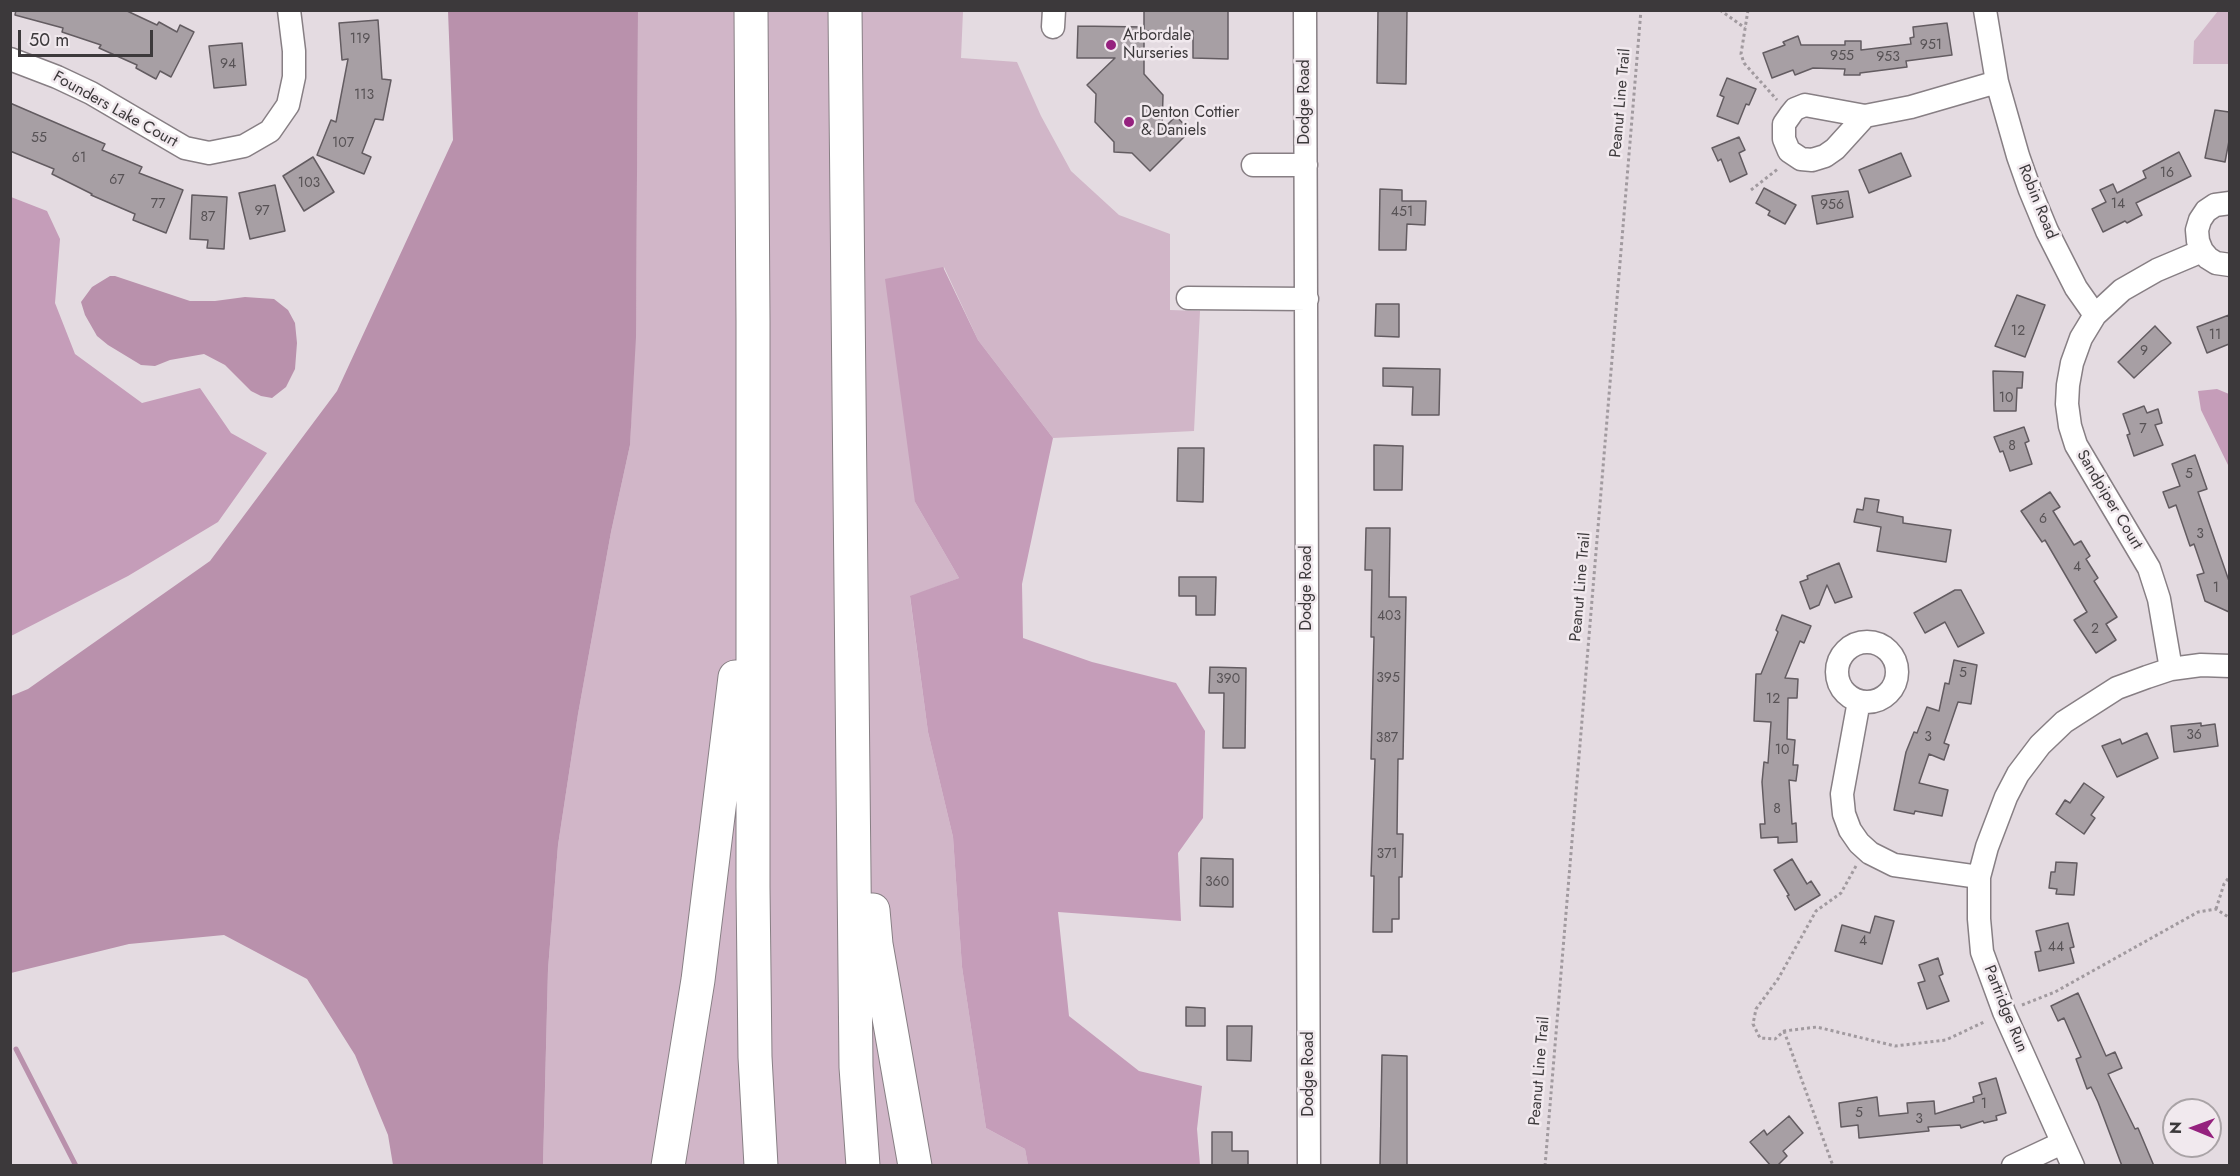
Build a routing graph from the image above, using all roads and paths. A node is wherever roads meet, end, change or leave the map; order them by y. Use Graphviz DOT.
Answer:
graph roads {
  1 [pos="289,10"];
  2 [pos="751,10"];
  3 [pos="845,10"];
  4 [pos="1305,10"];
  5 [pos="1641,10"];
  6 [pos="1720,10"];
  7 [pos="1748,10"];
  8 [pos="1984,10"];
  9 [pos="1715,14"];
  10 [pos="1745,28"];
  11 [pos="10,59"];
  12 [pos="1997,82"];
  13 [pos="1791,114"];
  14 [pos="1865,116"];
  15 [pos="1795,155"];
  16 [pos="1253,165"];
  17 [pos="1306,165"];
  18 [pos="1751,190"];
  19 [pos="2229,203"];
  20 [pos="2202,251"];
  21 [pos="2229,265"];
  22 [pos="1188,297"];
  23 [pos="1307,299"];
  24 [pos="2095,315"];
  25 [pos="752,547"];
  26 [pos="851,640"];
  27 [pos="2229,666"];
  28 [pos="2171,669"];
  29 [pos="1858,701"];
  30 [pos="1870,853"];
  31 [pos="2229,876"];
  32 [pos="1979,877"];
  33 [pos="2216,909"];
  34 [pos="2229,918"];
  35 [pos="2004,1012"];
  36 [pos="1784,1031"];
  37 [pos="2062,1143"];
  38 [pos="668,1166"];
  39 [pos="761,1166"];
  40 [pos="863,1166"];
  41 [pos="915,1166"];
  42 [pos="1309,1166"];
  43 [pos="1545,1166"];
  44 [pos="1833,1166"];
  45 [pos="2013,1166"];
  46 [pos="2073,1166"];
  1 -- 11 [label="street, Founders Lake Court"];
  2 -- 25 [label="highway"];
  3 -- 26 [label="highway"];
  4 -- 17 [label="street, Dodge Road"];
  5 -- 43 [label="path, Peanut Line Trail"];
  6 -- 9 [label="path"];
  6 -- 10 [label="path"];
  7 -- 10 [label="path"];
  8 -- 12 [label="street, Robin Road"];
  10 -- 13 [label="path"];
  12 -- 14 [label="street"];
  12 -- 24 [label="street, Robin Road"];
  13 -- 14 [label="street"];
  13 -- 15 [label="street"];
  14 -- 15 [label="street"];
  15 -- 18 [label="path"];
  16 -- 17 [label="street"];
  17 -- 23 [label="street, Dodge Road"];
  19 -- 20 [label="street"];
  20 -- 21 [label="street"];
  20 -- 24 [label="street, Sandpiper Court"];
  22 -- 23 [label="street"];
  23 -- 42 [label="street, Dodge Road"];
  24 -- 28 [label="street, Sandpiper Court"];
  25 -- 38 [label="highway"];
  25 -- 39 [label="highway"];
  26 -- 40 [label="highway"];
  26 -- 41 [label="highway"];
  27 -- 28 [label="street, Partridge Run"];
  28 -- 32 [label="street, Partridge Run"];
  29 -- 30 [label="street"];
  30 -- 32 [label="street"];
  30 -- 36 [label="path"];
  31 -- 33 [label="path"];
  32 -- 35 [label="street, Partridge Run"];
  33 -- 34 [label="path"];
  33 -- 35 [label="path"];
  35 -- 36 [label="path"];
  35 -- 37 [label="street, Partridge Run"];
  36 -- 44 [label="path"];
  37 -- 45 [label="street"];
  37 -- 46 [label="street, Partridge Run"];
}
